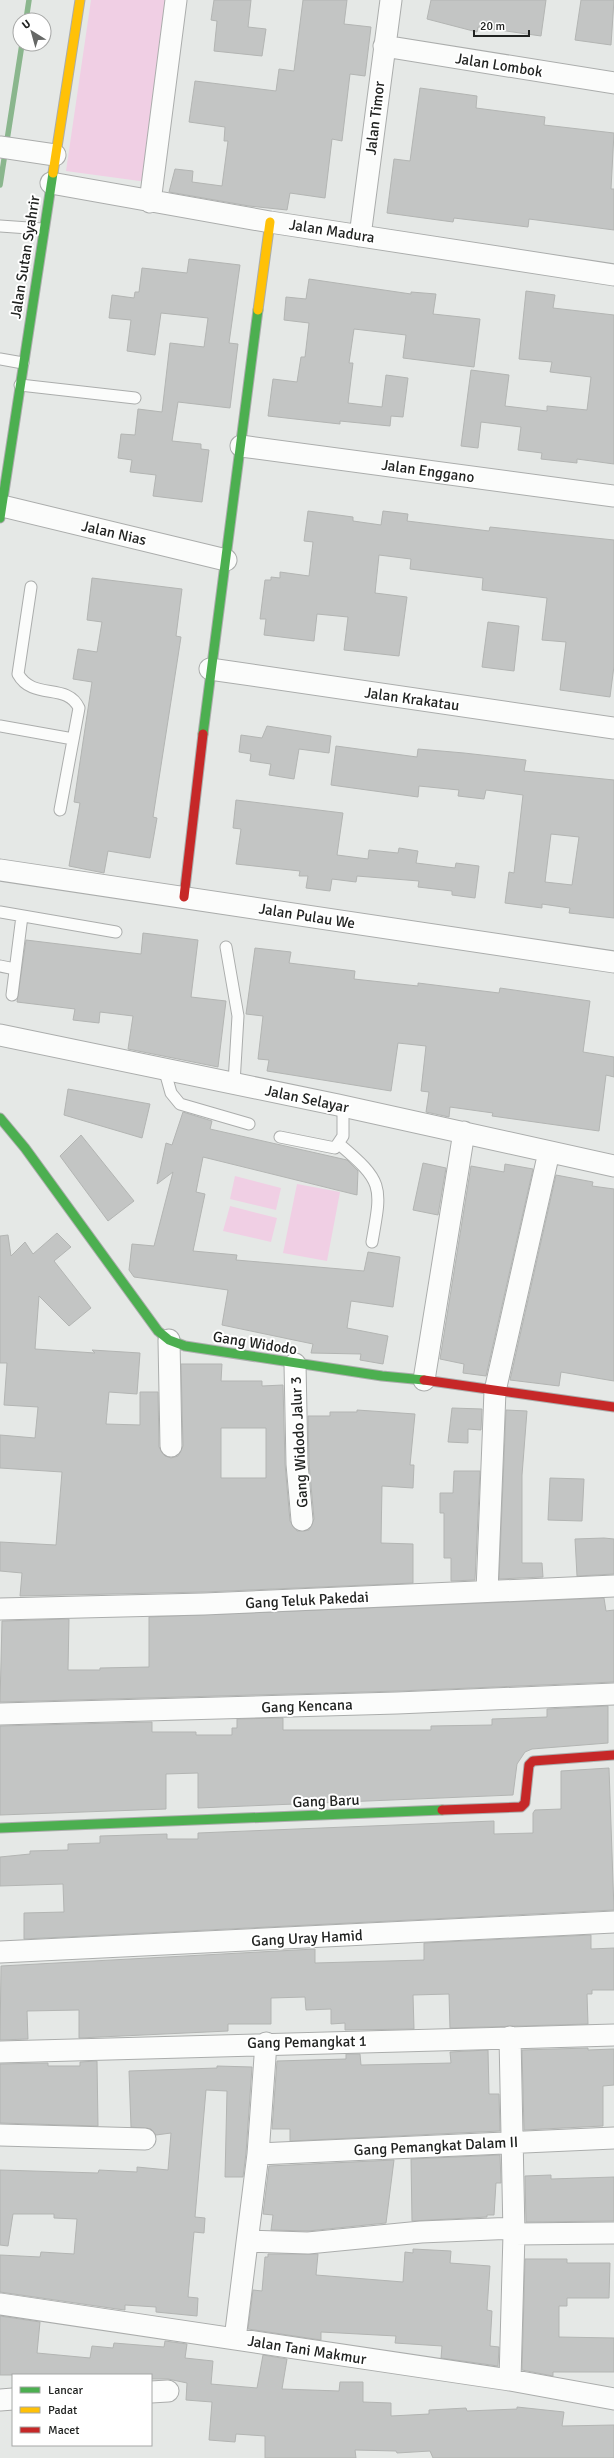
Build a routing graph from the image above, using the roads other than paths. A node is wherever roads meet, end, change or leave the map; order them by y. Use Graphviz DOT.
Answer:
graph roads {
  1 [pos="80,0"];
  2 [pos="176,0"];
  3 [pos="391,0"];
  4 [pos="384,46"];
  5 [pos="614,83"];
  6 [pos="0,147"];
  7 [pos="55,155"];
  8 [pos="50,183"];
  9 [pos="150,202"];
  10 [pos="270,222"];
  11 [pos="0,226"];
  12 [pos="43,229"];
  13 [pos="360,236"];
  14 [pos="614,275"];
  15 [pos="0,359"];
  16 [pos="23,363"];
  17 [pos="20,385"];
  18 [pos="135,398"];
  19 [pos="242,446"];
  20 [pos="614,496"];
  21 [pos="1,512"];
  22 [pos="226,560"];
  23 [pos="31,586"];
  24 [pos="210,669"];
  25 [pos="0,726"];
  26 [pos="614,728"];
  27 [pos="73,738"];
  28 [pos="60,810"];
  29 [pos="0,870"];
  30 [pos="184,897"];
  31 [pos="0,912"];
  32 [pos="22,916"];
  33 [pos="116,932"];
  34 [pos="226,947"];
  35 [pos="614,962"];
  36 [pos="0,966"];
  37 [pos="15,968"];
  38 [pos="12,995"];
  39 [pos="0,1035"];
  40 [pos="164,1068"];
  41 [pos="234,1083"];
  42 [pos="343,1106"];
  43 [pos="0,1118"];
  44 [pos="249,1124"];
  45 [pos="464,1132"];
  46 [pos="280,1137"];
  47 [pos="339,1144"];
  48 [pos="549,1152"];
  49 [pos="614,1166"];
  50 [pos="372,1242"];
  51 [pos="169,1340"];
  52 [pos="295,1364"];
  53 [pos="424,1380"];
  54 [pos="495,1391"];
  55 [pos="614,1407"];
  56 [pos="172,1446"];
  57 [pos="302,1520"];
  58 [pos="614,1586"];
  59 [pos="487,1591"];
  60 [pos="0,1610"];
  61 [pos="614,1694"];
  62 [pos="0,1714"];
  63 [pos="614,1755"];
  64 [pos="0,1828"];
  65 [pos="614,1922"];
  66 [pos="0,1952"];
  67 [pos="614,2035"];
  68 [pos="510,2037"];
  69 [pos="266,2043"];
  70 [pos="0,2052"];
  71 [pos="0,2135"];
  72 [pos="614,2138"];
  73 [pos="145,2139"];
  74 [pos="514,2142"];
  75 [pos="258,2154"];
  76 [pos="514,2231"];
  77 [pos="614,2233"];
  78 [pos="248,2240"];
  79 [pos="0,2304"];
  80 [pos="235,2339"];
  81 [pos="510,2380"];
  82 [pos="12,2399"];
  83 [pos="614,2399"];
  84 [pos="0,2400"];
  1 -- 7 [label="street, Jalan Sutan Syahrir"];
  2 -- 9 [label="street"];
  3 -- 4 [label="street, Jalan Timor"];
  4 -- 5 [label="street, Jalan Lombok"];
  4 -- 13 [label="street, Jalan Timor"];
  6 -- 7 [label="street"];
  7 -- 8 [label="street, Jalan Sutan Syahrir"];
  8 -- 9 [label="street, Jalan Madura"];
  8 -- 12 [label="street, Jalan Sutan Syahrir"];
  9 -- 10 [label="street, Jalan Madura"];
  10 -- 13 [label="street, Jalan Madura"];
  10 -- 19 [label="street"];
  11 -- 12 [label="lane"];
  12 -- 16 [label="street, Jalan Sutan Syahrir"];
  13 -- 14 [label="street, Jalan Madura"];
  15 -- 16 [label="lane"];
  16 -- 17 [label="street, Jalan Sutan Syahrir"];
  17 -- 18 [label="lane"];
  17 -- 21 [label="street, Jalan Sutan Syahrir"];
  19 -- 20 [label="street, Jalan Enggano"];
  19 -- 22 [label="street"];
  21 -- 22 [label="street, Jalan Nias"];
  22 -- 24 [label="street"];
  23 -- 27 [label="lane"];
  24 -- 26 [label="street, Jalan Krakatau"];
  24 -- 30 [label="street"];
  25 -- 27 [label="lane"];
  27 -- 28 [label="lane"];
  29 -- 30 [label="street, Jalan Pulau We"];
  30 -- 35 [label="street, Jalan Pulau We"];
  31 -- 32 [label="lane"];
  32 -- 33 [label="lane"];
  32 -- 37 [label="lane"];
  34 -- 41 [label="lane"];
  36 -- 37 [label="lane"];
  37 -- 38 [label="lane"];
  39 -- 40 [label="street, Jalan Selayar"];
  40 -- 41 [label="street, Jalan Selayar"];
  40 -- 44 [label="lane"];
  41 -- 42 [label="street, Jalan Selayar"];
  42 -- 45 [label="street, Jalan Selayar"];
  42 -- 47 [label="lane"];
  43 -- 51 [label="street, Gang Widodo"];
  45 -- 48 [label="street, Jalan Selayar"];
  45 -- 53 [label="street"];
  46 -- 47 [label="lane"];
  47 -- 50 [label="lane"];
  48 -- 49 [label="street, Jalan Selayar"];
  48 -- 54 [label="street"];
  51 -- 52 [label="street, Gang Widodo"];
  51 -- 56 [label="street"];
  52 -- 53 [label="street, Gang Widodo"];
  52 -- 57 [label="street, Gang Widodo Jalur 3"];
  53 -- 54 [label="street, Gang Widodo"];
  54 -- 55 [label="street, Gang Widodo"];
  54 -- 59 [label="street"];
  58 -- 59 [label="street, Gang Teluk Pakedai"];
  59 -- 60 [label="street, Gang Teluk Pakedai"];
  61 -- 62 [label="street, Gang Kencana"];
  63 -- 64 [label="street, Gang Baru"];
  65 -- 66 [label="street, Gang Uray Hamid"];
  67 -- 68 [label="street, Gang Pemangkat 1"];
  68 -- 69 [label="street, Gang Pemangkat 1"];
  68 -- 74 [label="street"];
  69 -- 70 [label="street, Gang Pemangkat 1"];
  69 -- 75 [label="street"];
  71 -- 73 [label="street"];
  72 -- 74 [label="street, Gang Pemangkat Dalam II"];
  74 -- 75 [label="street, Gang Pemangkat Dalam II"];
  74 -- 76 [label="street"];
  75 -- 78 [label="street"];
  76 -- 77 [label="street"];
  76 -- 78 [label="street"];
  76 -- 81 [label="street"];
  78 -- 80 [label="street"];
  79 -- 80 [label="street, Jalan Tani Makmur"];
  80 -- 81 [label="street, Jalan Tani Makmur"];
  81 -- 83 [label="street, Jalan Tani Makmur"];
  82 -- 84 [label="street"];
}
